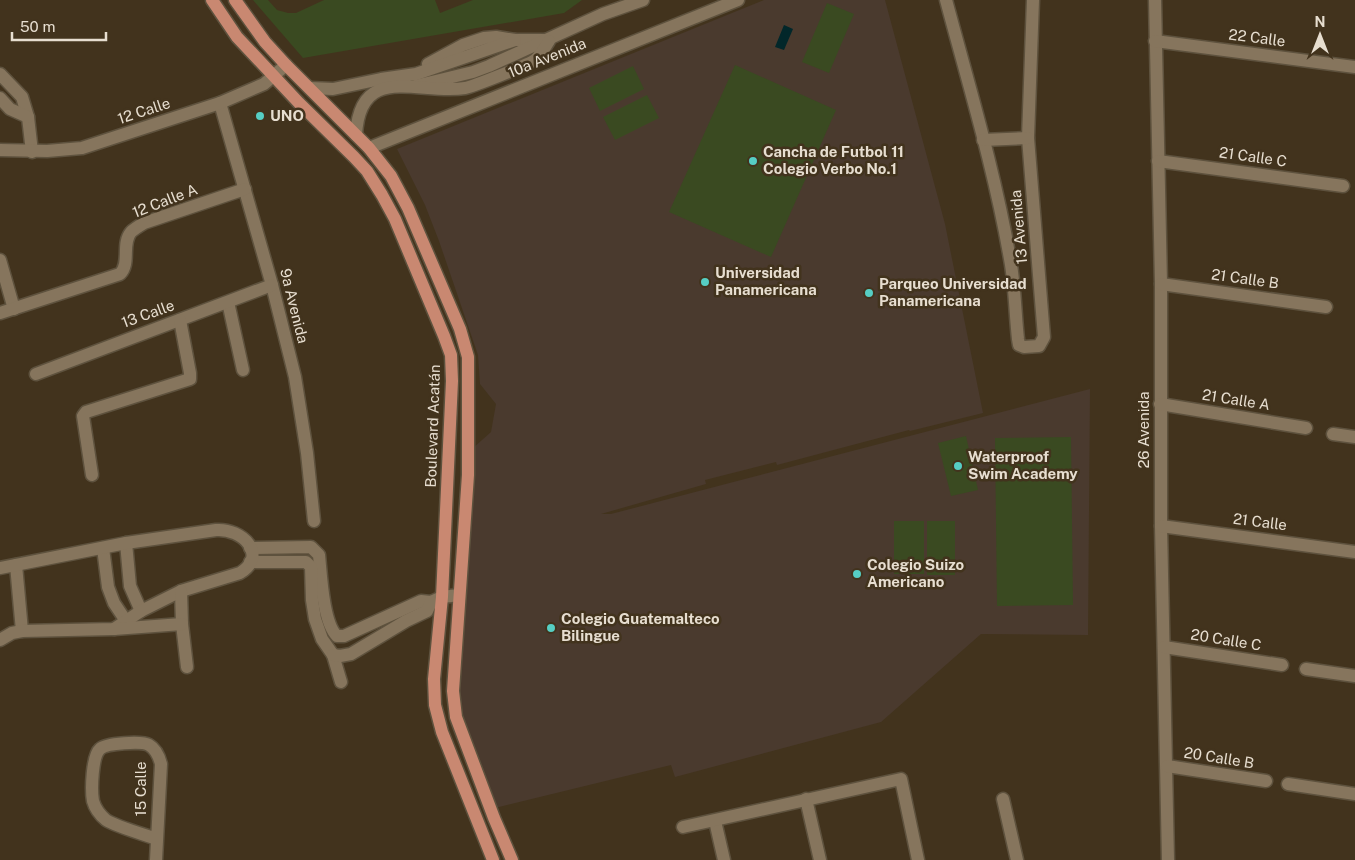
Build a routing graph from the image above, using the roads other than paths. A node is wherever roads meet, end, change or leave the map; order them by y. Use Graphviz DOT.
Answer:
graph roads {
  1 [pos="212,0"];
  2 [pos="235,0"];
  3 [pos="620,0"];
  4 [pos="643,0"];
  5 [pos="738,0"];
  6 [pos="946,0"];
  7 [pos="1033,0"];
  8 [pos="1155,0"];
  9 [pos="603,14"];
  10 [pos="549,40"];
  11 [pos="1155,41"];
  12 [pos="286,65"];
  13 [pos="1355,68"];
  14 [pos="0,74"];
  15 [pos="273,76"];
  16 [pos="415,80"];
  17 [pos="310,88"];
  18 [pos="0,98"];
  19 [pos="220,103"];
  20 [pos="28,117"];
  21 [pos="356,135"];
  22 [pos="1028,138"];
  23 [pos="983,140"];
  24 [pos="368,148"];
  25 [pos="0,150"];
  26 [pos="32,152"];
  27 [pos="1158,161"];
  28 [pos="1343,186"];
  29 [pos="245,189"];
  30 [pos="0,260"];
  31 [pos="1160,284"];
  32 [pos="272,285"];
  33 [pos="228,302"];
  34 [pos="1326,307"];
  35 [pos="14,309"];
  36 [pos="0,314"];
  37 [pos="180,320"];
  38 [pos="243,370"];
  39 [pos="36,374"];
  40 [pos="1160,404"];
  41 [pos="1306,428"];
  42 [pos="1333,434"];
  43 [pos="1355,437"];
  44 [pos="92,475"];
  45 [pos="314,521"];
  46 [pos="1161,526"];
  47 [pos="126,542"];
  48 [pos="103,548"];
  49 [pos="250,548"];
  50 [pos="1355,552"];
  51 [pos="250,562"];
  52 [pos="16,566"];
  53 [pos="0,568"];
  54 [pos="181,591"];
  55 [pos="459,595"];
  56 [pos="437,599"];
  57 [pos="141,611"];
  58 [pos="126,622"];
  59 [pos="182,624"];
  60 [pos="327,628"];
  61 [pos="114,629"];
  62 [pos="22,631"];
  63 [pos="0,640"];
  64 [pos="1164,647"];
  65 [pos="333,655"];
  66 [pos="1282,665"];
  67 [pos="187,667"];
  68 [pos="1306,669"];
  69 [pos="1355,676"];
  70 [pos="341,682"];
  71 [pos="1167,766"];
  72 [pos="1266,781"];
  73 [pos="1288,784"];
  74 [pos="1355,794"];
  75 [pos="806,799"];
  76 [pos="1003,799"];
  77 [pos="715,821"];
  78 [pos="683,827"];
  79 [pos="157,839"];
  80 [pos="156,860"];
  81 [pos="493,860"];
  82 [pos="512,860"];
  83 [pos="724,860"];
  84 [pos="820,860"];
  85 [pos="918,860"];
  86 [pos="1017,860"];
  87 [pos="1168,860"];
  1 -- 15 [label="main road, Boulevard Acatán"];
  2 -- 12 [label="main road"];
  3 -- 9 [label="street"];
  4 -- 9 [label="street"];
  5 -- 24 [label="street, 10a Avenida"];
  6 -- 23 [label="street, 13 Avenida"];
  7 -- 22 [label="street, 13 Avenida"];
  8 -- 11 [label="street, 26 Avenida"];
  9 -- 10 [label="street"];
  10 -- 16 [label="street"];
  10 -- 16 [label="street"];
  11 -- 13 [label="street, 22 Calle"];
  11 -- 27 [label="street, 26 Avenida"];
  12 -- 15 [label="street, 12 Calle"];
  12 -- 17 [label="main road"];
  14 -- 20 [label="street"];
  15 -- 19 [label="street, 12 Calle"];
  15 -- 56 [label="main road, Boulevard Acatán"];
  16 -- 17 [label="street"];
  16 -- 21 [label="street"];
  17 -- 21 [label="main road"];
  18 -- 20 [label="street"];
  19 -- 26 [label="street, 12 Calle"];
  19 -- 29 [label="street, 9a Avenida"];
  20 -- 26 [label="street"];
  21 -- 24 [label="main road"];
  22 -- 23 [label="street"];
  22 -- 23 [label="street, 13 Avenida"];
  24 -- 55 [label="main road"];
  25 -- 26 [label="street, 12 Calle"];
  27 -- 28 [label="street, 21 Calle C"];
  27 -- 31 [label="street, 26 Avenida"];
  29 -- 32 [label="street, 9a Avenida"];
  29 -- 35 [label="street, 12 Calle A"];
  30 -- 35 [label="street"];
  31 -- 34 [label="street, 21 Calle B"];
  31 -- 40 [label="street, 26 Avenida"];
  32 -- 33 [label="street, 13 Calle"];
  32 -- 45 [label="street, 9a Avenida"];
  33 -- 37 [label="street, 13 Calle"];
  33 -- 38 [label="street"];
  35 -- 36 [label="street, 12 Calle A"];
  37 -- 39 [label="street, 13 Calle"];
  37 -- 44 [label="street"];
  40 -- 41 [label="street, 21 Calle A"];
  40 -- 46 [label="street, 26 Avenida"];
  42 -- 43 [label="street"];
  46 -- 50 [label="street, 21 Calle"];
  46 -- 64 [label="street, 26 Avenida"];
  47 -- 48 [label="street"];
  47 -- 49 [label="street"];
  47 -- 57 [label="street"];
  48 -- 52 [label="street"];
  48 -- 58 [label="street"];
  49 -- 51 [label="street"];
  49 -- 60 [label="street"];
  51 -- 54 [label="street"];
  51 -- 60 [label="street"];
  52 -- 53 [label="street"];
  52 -- 62 [label="street"];
  54 -- 57 [label="street"];
  54 -- 59 [label="street"];
  55 -- 56 [label="street"];
  55 -- 82 [label="main road"];
  56 -- 60 [label="street"];
  56 -- 65 [label="street"];
  56 -- 81 [label="main road, Boulevard Acatán"];
  57 -- 58 [label="street"];
  58 -- 61 [label="street"];
  59 -- 61 [label="street"];
  59 -- 67 [label="street"];
  60 -- 65 [label="street"];
  61 -- 62 [label="street"];
  62 -- 63 [label="street"];
  64 -- 66 [label="street, 20 Calle C"];
  64 -- 71 [label="street, 26 Avenida"];
  65 -- 70 [label="street"];
  68 -- 69 [label="street"];
  71 -- 72 [label="street, 20 Calle B"];
  71 -- 87 [label="street, 26 Avenida"];
  73 -- 74 [label="street"];
  75 -- 77 [label="street"];
  75 -- 84 [label="street"];
  75 -- 85 [label="street"];
  76 -- 86 [label="street"];
  77 -- 78 [label="street"];
  77 -- 83 [label="street"];
  79 -- 79 [label="street, 15 Calle"];
  79 -- 80 [label="street, 15 Calle"];
}
